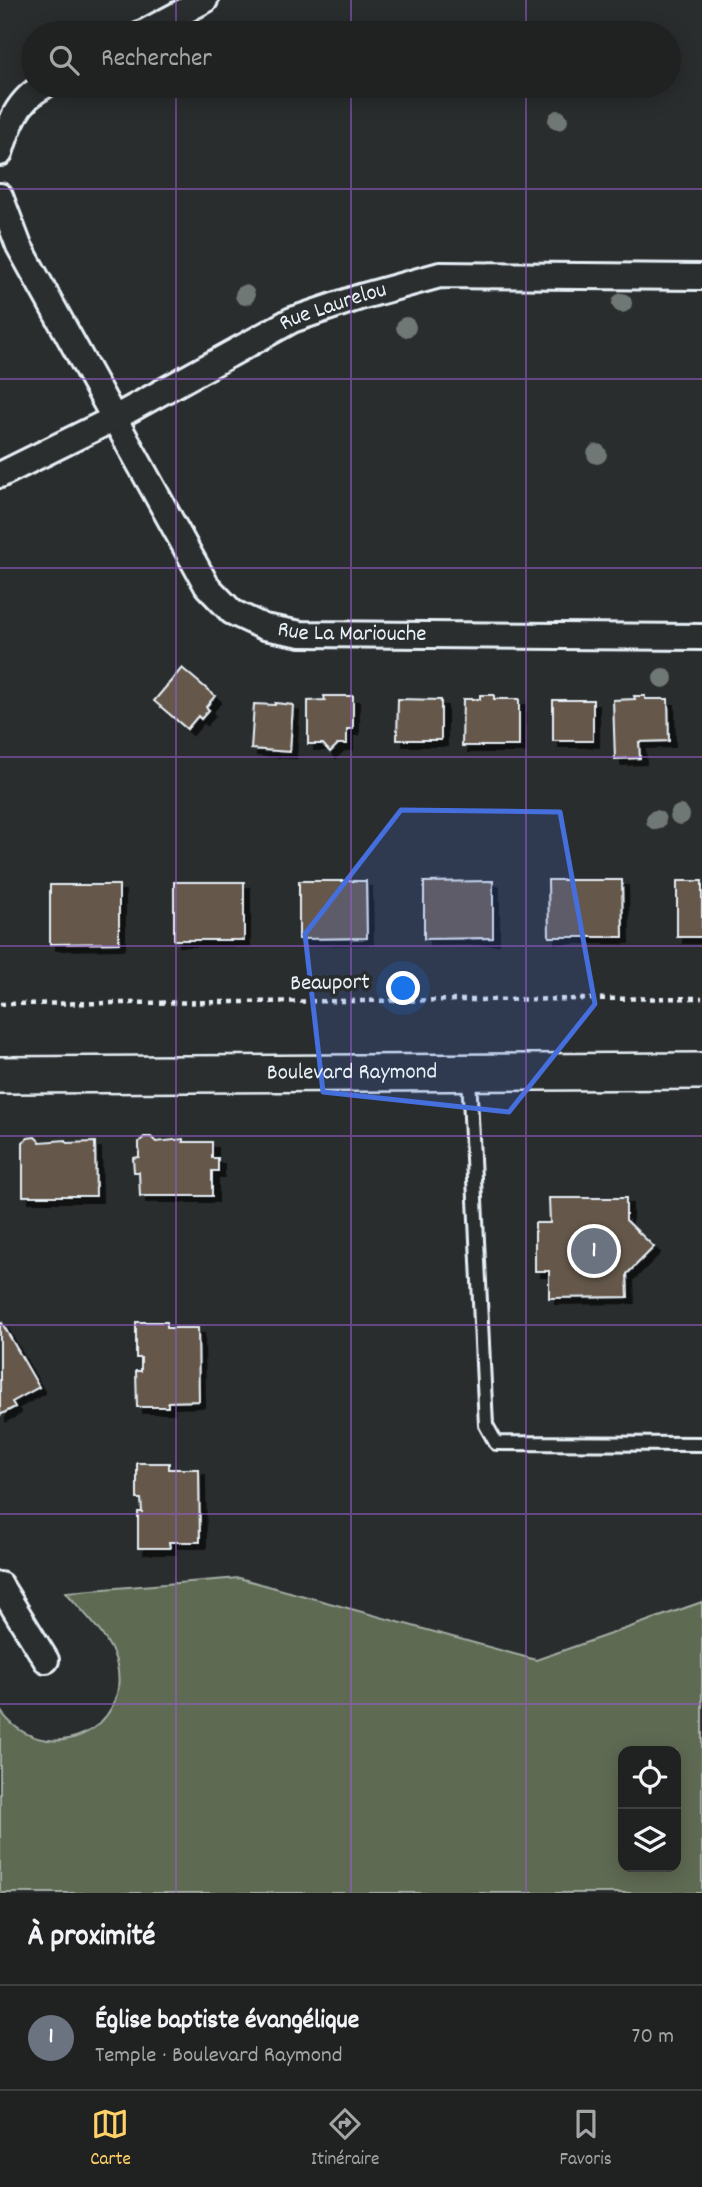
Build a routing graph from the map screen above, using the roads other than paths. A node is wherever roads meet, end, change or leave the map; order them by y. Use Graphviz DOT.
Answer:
graph roads {
  1 [pos="205,0"];
  2 [pos="166,21"];
  3 [pos="26,98"];
  4 [pos="0,153"];
  5 [pos="0,196"];
  6 [pos="702,276"];
  7 [pos="113,419"];
  8 [pos="0,475"];
  9 [pos="702,637"];
  10 [pos="702,1070"];
  11 [pos="469,1072"];
  12 [pos="0,1075"];
  13 [pos="702,1444"];
  14 [pos="0,1586"];
  15 [pos="46,1660"];
  1 -- 2 [label="street"];
  3 -- 4 [label="street"];
  5 -- 7 [label="street, Rue La Mariouche"];
  6 -- 7 [label="street, Rue Laurelou"];
  7 -- 8 [label="street, Rue Laurelou"];
  7 -- 9 [label="street, Rue La Mariouche"];
  10 -- 11 [label="street, Boulevard Raymond"];
  11 -- 12 [label="street, Boulevard Raymond"];
  11 -- 13 [label="lane"];
  14 -- 15 [label="street"];
}
